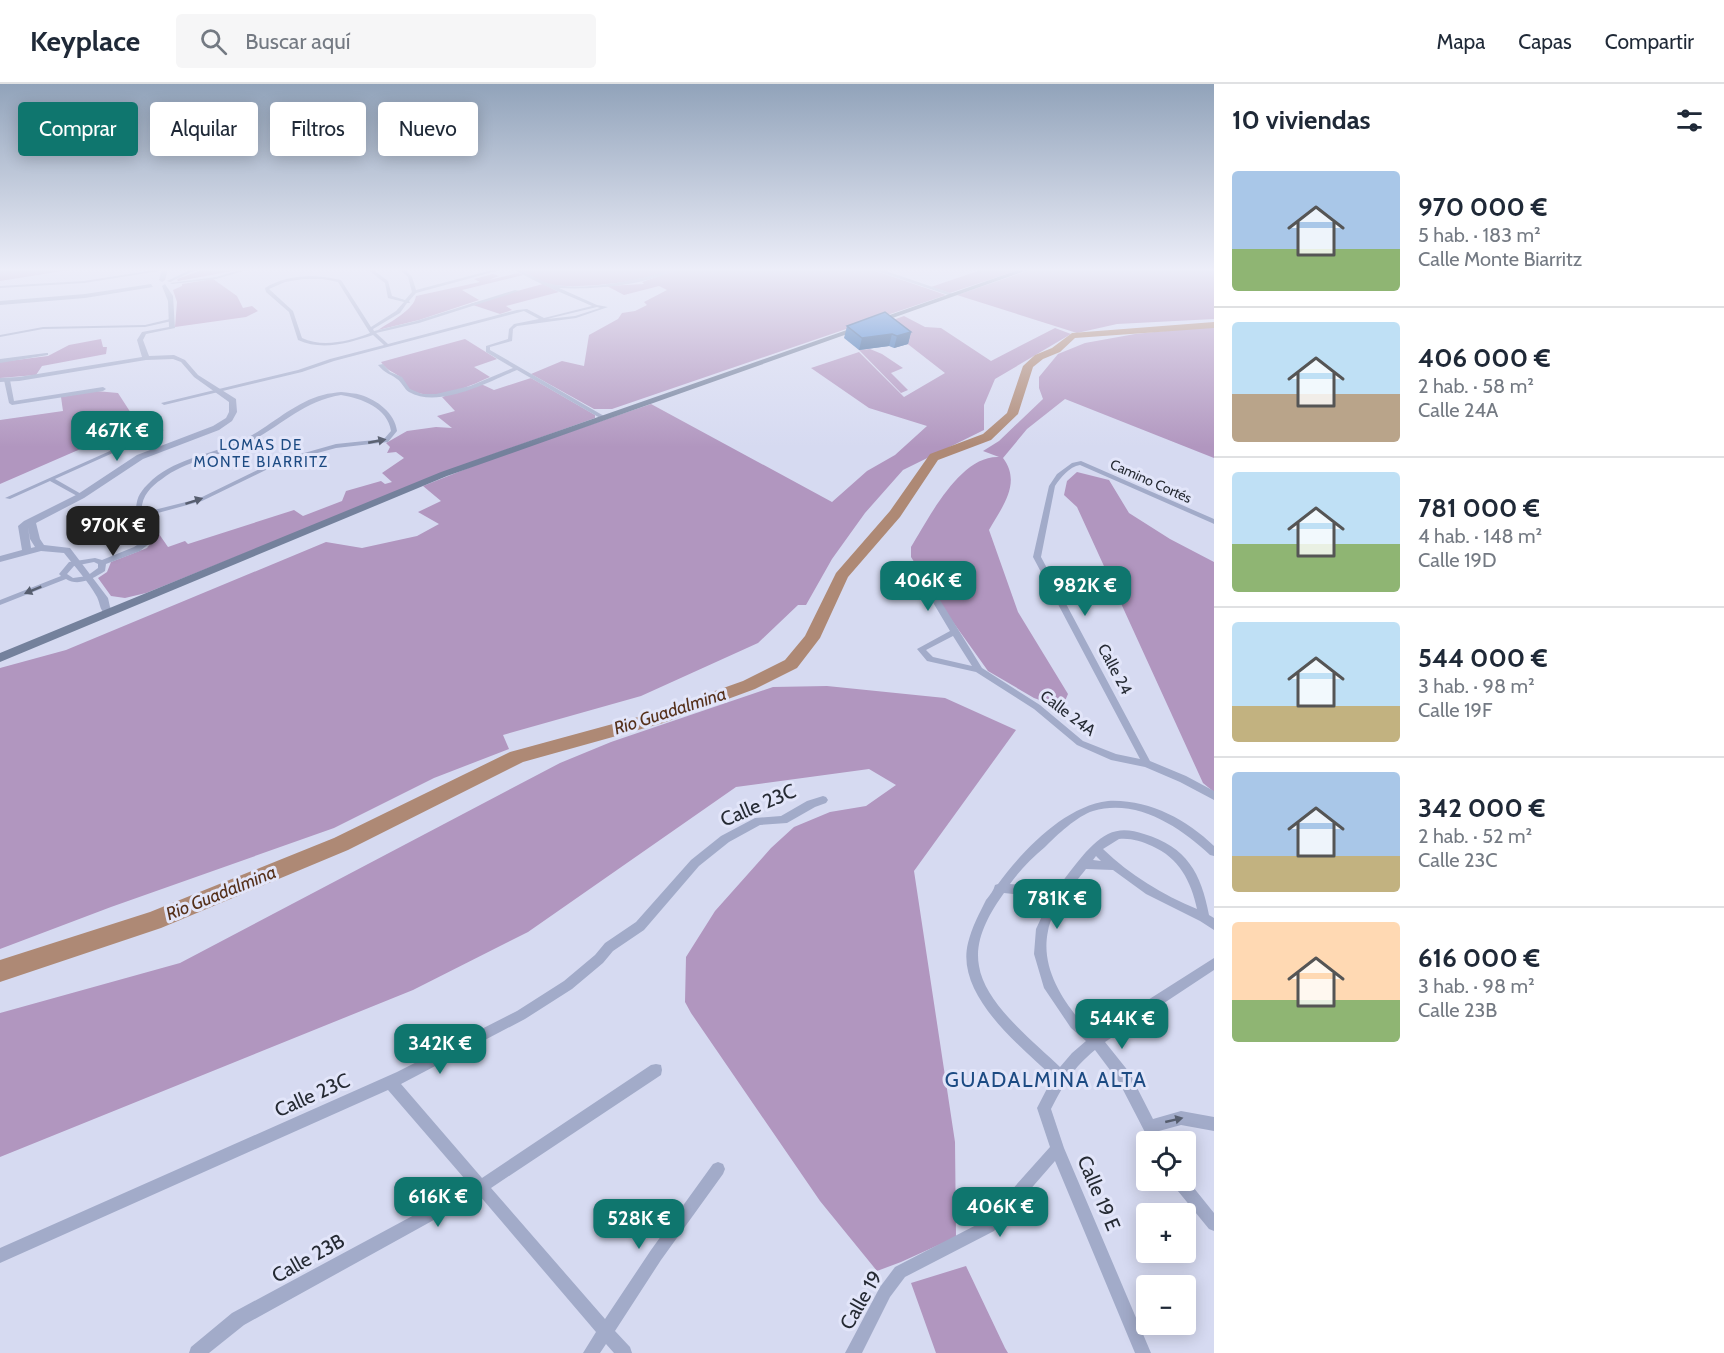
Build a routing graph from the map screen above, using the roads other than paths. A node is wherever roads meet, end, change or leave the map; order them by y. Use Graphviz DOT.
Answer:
graph roads {
  1 [pos="43,328"];
  2 [pos="171,328"];
  3 [pos="297,328"];
  4 [pos="370,328"];
  5 [pos="376,328"];
  6 [pos="382,328"];
  7 [pos="452,328"];
  8 [pos="513,328"];
  9 [pos="859,328"];
  10 [pos="372,331"];
  11 [pos="0,336"];
  12 [pos="387,345"];
  13 [pos="46,354"];
  14 [pos="146,358"];
  15 [pos="0,361"];
  16 [pos="381,364"];
  17 [pos="516,368"];
  18 [pos="4,380"];
  19 [pos="103,389"];
  20 [pos="219,390"];
  21 [pos="164,403"];
  22 [pos="602,417"];
  23 [pos="161,429"];
  24 [pos="1077,463"];
  25 [pos="50,479"];
  26 [pos="81,496"];
  27 [pos="8,498"];
  28 [pos="138,516"];
  29 [pos="1214,522"];
  30 [pos="30,523"];
  31 [pos="41,548"];
  32 [pos="27,552"];
  33 [pos="0,559"];
  34 [pos="78,562"];
  35 [pos="102,563"];
  36 [pos="65,577"];
  37 [pos="922,579"];
  38 [pos="91,580"];
  39 [pos="0,603"];
  40 [pos="114,611"];
  41 [pos="955,632"];
  42 [pos="0,658"];
  43 [pos="979,670"];
  44 [pos="1147,764"];
  45 [pos="1214,796"];
  46 [pos="823,800"];
  47 [pos="1096,849"];
  48 [pos="1214,852"];
  49 [pos="1084,864"];
  50 [pos="1113,866"];
  51 [pos="999,888"];
  52 [pos="1057,897"];
  53 [pos="1204,916"];
  54 [pos="1214,925"];
  55 [pos="1214,963"];
  56 [pos="1096,1041"];
  57 [pos="656,1070"];
  58 [pos="1060,1076"];
  59 [pos="390,1082"];
  60 [pos="1214,1124"];
  61 [pos="1150,1127"];
  62 [pos="1152,1131"];
  63 [pos="1057,1149"];
  64 [pos="718,1168"];
  65 [pos="480,1187"];
  66 [pos="1187,1191"];
  67 [pos="1214,1224"];
  68 [pos="0,1256"];
  69 [pos="605,1332"];
  70 [pos="197,1353"];
  71 [pos="591,1353"];
  72 [pos="624,1353"];
  73 [pos="853,1353"];
  74 [pos="1143,1353"];
  1 -- 11 [label="street"];
  2 -- 14 [label="street"];
  3 -- 10 [label="street"];
  4 -- 10 [label="street"];
  5 -- 10 [label="street"];
  6 -- 10 [label="street"];
  7 -- 12 [label="street"];
  8 -- 17 [label="street"];
  9 -- 22 [label="main road"];
  10 -- 12 [label="street"];
  12 -- 20 [label="street"];
  13 -- 15 [label="street"];
  14 -- 18 [label="street"];
  14 -- 20 [label="street"];
  16 -- 17 [label="street"];
  17 -- 22 [label="street"];
  18 -- 19 [label="street"];
  20 -- 21 [label="street"];
  20 -- 26 [label="street"];
  22 -- 40 [label="main road"];
  23 -- 25 [label="street"];
  24 -- 29 [label="street, Camino Cortés"];
  24 -- 44 [label="street, Calle 24"];
  25 -- 26 [label="street"];
  25 -- 27 [label="street"];
  26 -- 30 [label="street"];
  28 -- 28 [label="street, one-way"];
  28 -- 35 [label="street"];
  30 -- 31 [label="street"];
  30 -- 32 [label="street"];
  31 -- 32 [label="street"];
  31 -- 34 [label="street"];
  32 -- 33 [label="street"];
  34 -- 35 [label="street"];
  34 -- 36 [label="street"];
  34 -- 38 [label="street"];
  35 -- 38 [label="street"];
  36 -- 38 [label="street"];
  36 -- 39 [label="street, one-way"];
  37 -- 41 [label="street, Calle 24A"];
  38 -- 40 [label="street"];
  40 -- 42 [label="main road"];
  41 -- 43 [label="street, Calle 24A"];
  41 -- 43 [label="street, Calle 24A"];
  43 -- 44 [label="street, Calle 24A"];
  44 -- 45 [label="street"];
  46 -- 59 [label="street, Calle 23C"];
  47 -- 49 [label="street"];
  47 -- 50 [label="street"];
  47 -- 53 [label="street"];
  48 -- 51 [label="street"];
  49 -- 50 [label="street"];
  49 -- 52 [label="street"];
  50 -- 53 [label="street"];
  51 -- 52 [label="street"];
  51 -- 58 [label="street"];
  52 -- 56 [label="street"];
  53 -- 54 [label="street"];
  55 -- 56 [label="street"];
  56 -- 58 [label="street"];
  56 -- 61 [label="street"];
  57 -- 65 [label="street, Calle 23B"];
  58 -- 63 [label="street"];
  59 -- 65 [label="street"];
  59 -- 68 [label="street, Calle 23C"];
  61 -- 60 [label="street, one-way"];
  61 -- 62 [label="street"];
  63 -- 73 [label="street, Calle 19"];
  63 -- 74 [label="street, Calle 19 E"];
  64 -- 69 [label="street"];
  65 -- 69 [label="street"];
  65 -- 70 [label="street, Calle 23B"];
  66 -- 67 [label="street"];
  69 -- 71 [label="street"];
  69 -- 72 [label="street"];
}
